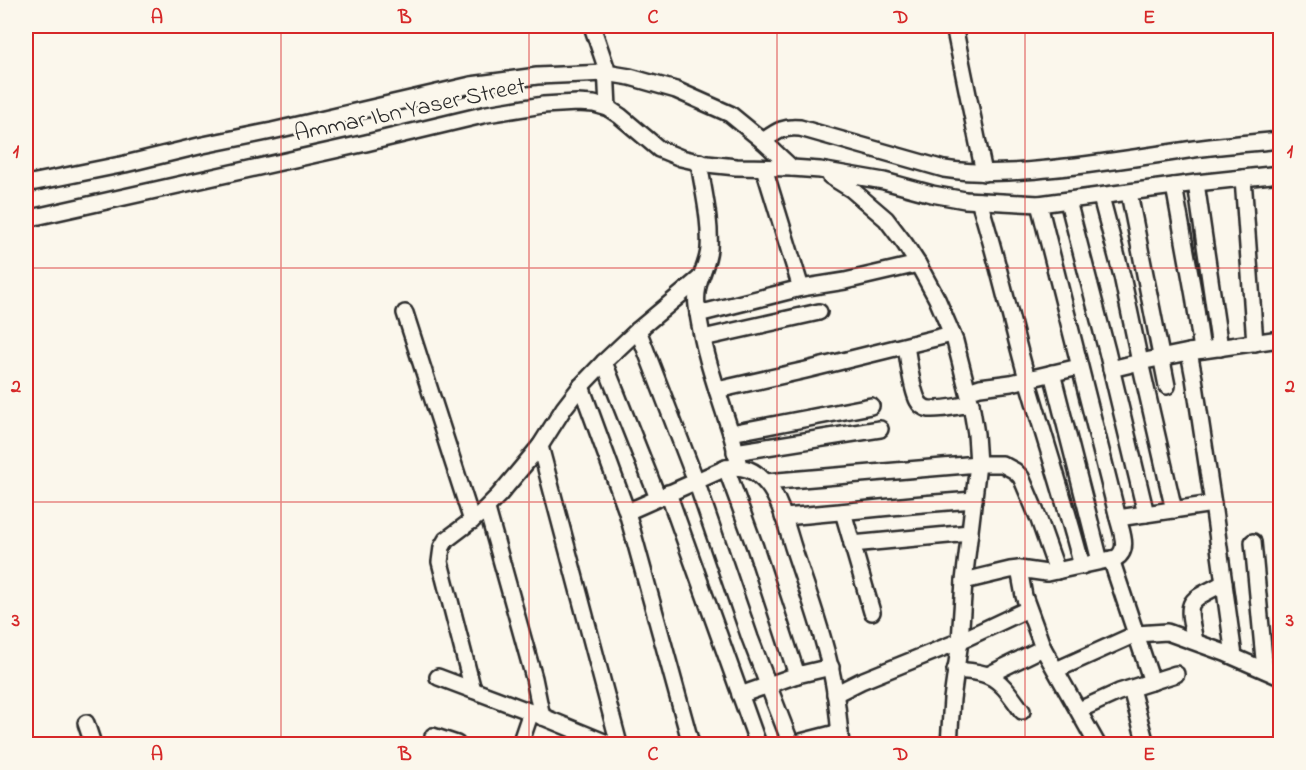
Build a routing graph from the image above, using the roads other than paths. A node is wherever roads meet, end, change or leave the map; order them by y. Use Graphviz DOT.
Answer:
graph roads {
  1 [pos="592,26"];
  2 [pos="954,26"];
  3 [pos="606,76"];
  4 [pos="608,102"];
  5 [pos="1281,140"];
  6 [pos="763,141"];
  7 [pos="699,162"];
  8 [pos="764,168"];
  9 [pos="792,168"];
  10 [pos="820,170"];
  11 [pos="984,173"];
  12 [pos="1281,174"];
  13 [pos="1243,178"];
  14 [pos="1196,183"];
  15 [pos="26,184"];
  16 [pos="1174,186"];
  17 [pos="1129,193"];
  18 [pos="1101,197"];
  19 [pos="979,201"];
  20 [pos="1068,201"];
  21 [pos="1039,204"];
  22 [pos="26,219"];
  23 [pos="918,264"];
  24 [pos="699,279"];
  25 [pos="801,288"];
  26 [pos="819,312"];
  27 [pos="405,313"];
  28 [pos="698,314"];
  29 [pos="638,330"];
  30 [pos="952,334"];
  31 [pos="703,338"];
  32 [pos="1281,339"];
  33 [pos="1255,343"];
  34 [pos="906,346"];
  35 [pos="1221,348"];
  36 [pos="1195,351"];
  37 [pos="1162,357"];
  38 [pos="604,362"];
  39 [pos="1140,362"];
  40 [pos="1079,367"];
  41 [pos="1111,369"];
  42 [pos="1052,373"];
  43 [pos="1028,379"];
  44 [pos="582,386"];
  45 [pos="1167,386"];
  46 [pos="717,390"];
  47 [pos="969,397"];
  48 [pos="871,406"];
  49 [pos="880,429"];
  50 [pos="731,433"];
  51 [pos="540,446"];
  52 [pos="734,462"];
  53 [pos="978,464"];
  54 [pos="696,481"];
  55 [pos="766,482"];
  56 [pos="663,496"];
  57 [pos="974,500"];
  58 [pos="1214,504"];
  59 [pos="487,509"];
  60 [pos="1174,510"];
  61 [pos="843,512"];
  62 [pos="627,513"];
  63 [pos="1146,514"];
  64 [pos="783,517"];
  65 [pos="1118,518"];
  66 [pos="472,521"];
  67 [pos="970,533"];
  68 [pos="1253,542"];
  69 [pos="852,544"];
  70 [pos="1106,560"];
  71 [pos="1082,566"];
  72 [pos="1019,569"];
  73 [pos="1057,571"];
  74 [pos="964,581"];
  75 [pos="1224,584"];
  76 [pos="1028,609"];
  77 [pos="872,612"];
  78 [pos="1136,634"];
  79 [pos="960,641"];
  80 [pos="1195,641"];
  81 [pos="1043,648"];
  82 [pos="1234,656"];
  83 [pos="831,667"];
  84 [pos="955,670"];
  85 [pos="1056,670"];
  86 [pos="1265,670"];
  87 [pos="1176,674"];
  88 [pos="797,675"];
  89 [pos="988,675"];
  90 [pos="438,677"];
  91 [pos="1281,677"];
  92 [pos="1152,682"];
  93 [pos="768,684"];
  94 [pos="1131,689"];
  95 [pos="473,690"];
  96 [pos="836,694"];
  97 [pos="740,695"];
  98 [pos="1079,710"];
  99 [pos="1022,711"];
  100 [pos="537,715"];
  101 [pos="86,723"];
  102 [pos="433,736"];
  103 [pos="841,738"];
  104 [pos="93,744"];
  105 [pos="457,744"];
  106 [pos="520,744"];
  107 [pos="609,744"];
  108 [pos="619,744"];
  109 [pos="691,744"];
  110 [pos="758,744"];
  111 [pos="792,744"];
  112 [pos="949,744"];
  113 [pos="1097,744"];
  114 [pos="1146,744"];
  1 -- 3 [label="street"];
  2 -- 11 [label="street"];
  3 -- 4 [label="street"];
  3 -- 6 [label="street, Ammar Ibn Yaser Street"];
  3 -- 15 [label="street, Ammar Ibn Yaser Street"];
  4 -- 7 [label="street, Ammar Ibn Yaser Street"];
  4 -- 22 [label="street, Ammar Ibn Yaser Street"];
  5 -- 11 [label="street"];
  6 -- 9 [label="street, Ammar Ibn Yaser Street"];
  6 -- 11 [label="street"];
  7 -- 8 [label="street, Ammar Ibn Yaser Street"];
  7 -- 24 [label="street"];
  8 -- 9 [label="street, Ammar Ibn Yaser Street"];
  8 -- 25 [label="street"];
  9 -- 10 [label="street, Ammar Ibn Yaser Street"];
  10 -- 19 [label="street, Ammar Ibn Yaser Street"];
  10 -- 23 [label="street"];
  12 -- 13 [label="street, Ammar Ibn Yaser Street"];
  13 -- 14 [label="street, Ammar Ibn Yaser Street"];
  13 -- 33 [label="street"];
  14 -- 16 [label="street, Ammar Ibn Yaser Street"];
  14 -- 35 [label="street"];
  16 -- 17 [label="street, Ammar Ibn Yaser Street"];
  16 -- 36 [label="street"];
  17 -- 18 [label="street, Ammar Ibn Yaser Street"];
  17 -- 37 [label="street"];
  18 -- 20 [label="street, Ammar Ibn Yaser Street"];
  18 -- 39 [label="street"];
  19 -- 21 [label="street, Ammar Ibn Yaser Street"];
  19 -- 43 [label="street"];
  20 -- 21 [label="street, Ammar Ibn Yaser Street"];
  20 -- 41 [label="street"];
  21 -- 40 [label="street"];
  23 -- 25 [label="street"];
  23 -- 30 [label="street"];
  24 -- 28 [label="street"];
  24 -- 29 [label="street"];
  25 -- 28 [label="street"];
  26 -- 31 [label="street"];
  27 -- 66 [label="street"];
  28 -- 31 [label="street"];
  29 -- 38 [label="street"];
  29 -- 54 [label="street"];
  30 -- 34 [label="street"];
  30 -- 47 [label="street"];
  31 -- 46 [label="street"];
  32 -- 33 [label="street"];
  33 -- 35 [label="street"];
  34 -- 46 [label="street"];
  34 -- 47 [label="street"];
  35 -- 36 [label="street"];
  36 -- 37 [label="street"];
  36 -- 58 [label="street"];
  37 -- 39 [label="street"];
  37 -- 45 [label="street"];
  38 -- 44 [label="street"];
  38 -- 56 [label="street"];
  39 -- 41 [label="street"];
  39 -- 60 [label="street"];
  40 -- 42 [label="street"];
  40 -- 65 [label="street"];
  41 -- 63 [label="street"];
  42 -- 43 [label="street"];
  42 -- 70 [label="street"];
  43 -- 47 [label="street"];
  43 -- 71 [label="street"];
  44 -- 51 [label="street"];
  44 -- 62 [label="street"];
  46 -- 50 [label="street"];
  47 -- 53 [label="street"];
  48 -- 50 [label="street"];
  49 -- 52 [label="street"];
  50 -- 52 [label="street"];
  51 -- 59 [label="street"];
  51 -- 108 [label="street"];
  52 -- 54 [label="street"];
  52 -- 55 [label="street"];
  52 -- 88 [label="street"];
  53 -- 55 [label="street"];
  53 -- 57 [label="street"];
  53 -- 73 [label="street"];
  54 -- 56 [label="street"];
  54 -- 93 [label="street"];
  55 -- 64 [label="street"];
  56 -- 62 [label="street"];
  56 -- 97 [label="street"];
  57 -- 61 [label="street"];
  57 -- 67 [label="street"];
  58 -- 60 [label="street"];
  58 -- 75 [label="street"];
  59 -- 66 [label="street"];
  59 -- 100 [label="street"];
  60 -- 63 [label="street"];
  61 -- 64 [label="street"];
  61 -- 69 [label="street"];
  62 -- 109 [label="street"];
  63 -- 65 [label="street"];
  64 -- 83 [label="street"];
  65 -- 70 [label="street"];
  66 -- 95 [label="street"];
  67 -- 69 [label="street"];
  67 -- 74 [label="street"];
  68 -- 86 [label="street"];
  69 -- 77 [label="street"];
  70 -- 71 [label="street"];
  70 -- 78 [label="street"];
  71 -- 73 [label="street"];
  72 -- 73 [label="street"];
  72 -- 74 [label="street"];
  72 -- 76 [label="street"];
  74 -- 79 [label="street"];
  75 -- 80 [label="street"];
  75 -- 82 [label="street"];
  76 -- 79 [label="street"];
  76 -- 81 [label="street"];
  78 -- 80 [label="street"];
  78 -- 85 [label="street"];
  78 -- 92 [label="street"];
  79 -- 84 [label="street"];
  79 -- 96 [label="street"];
  80 -- 82 [label="street"];
  81 -- 85 [label="street"];
  81 -- 89 [label="street"];
  82 -- 86 [label="street"];
  83 -- 88 [label="street"];
  83 -- 96 [label="street"];
  84 -- 89 [label="street"];
  84 -- 112 [label="street"];
  85 -- 98 [label="street"];
  86 -- 91 [label="street"];
  87 -- 92 [label="street"];
  88 -- 93 [label="street"];
  89 -- 99 [label="street"];
  90 -- 95 [label="street"];
  92 -- 94 [label="street"];
  93 -- 97 [label="street"];
  93 -- 111 [label="street"];
  94 -- 98 [label="street"];
  94 -- 114 [label="street"];
  95 -- 100 [label="street"];
  96 -- 103 [label="street"];
  97 -- 110 [label="street"];
  98 -- 113 [label="street"];
  100 -- 106 [label="street"];
  100 -- 107 [label="street"];
  101 -- 104 [label="street"];
  102 -- 105 [label="street"];
  103 -- 111 [label="street"];
}
